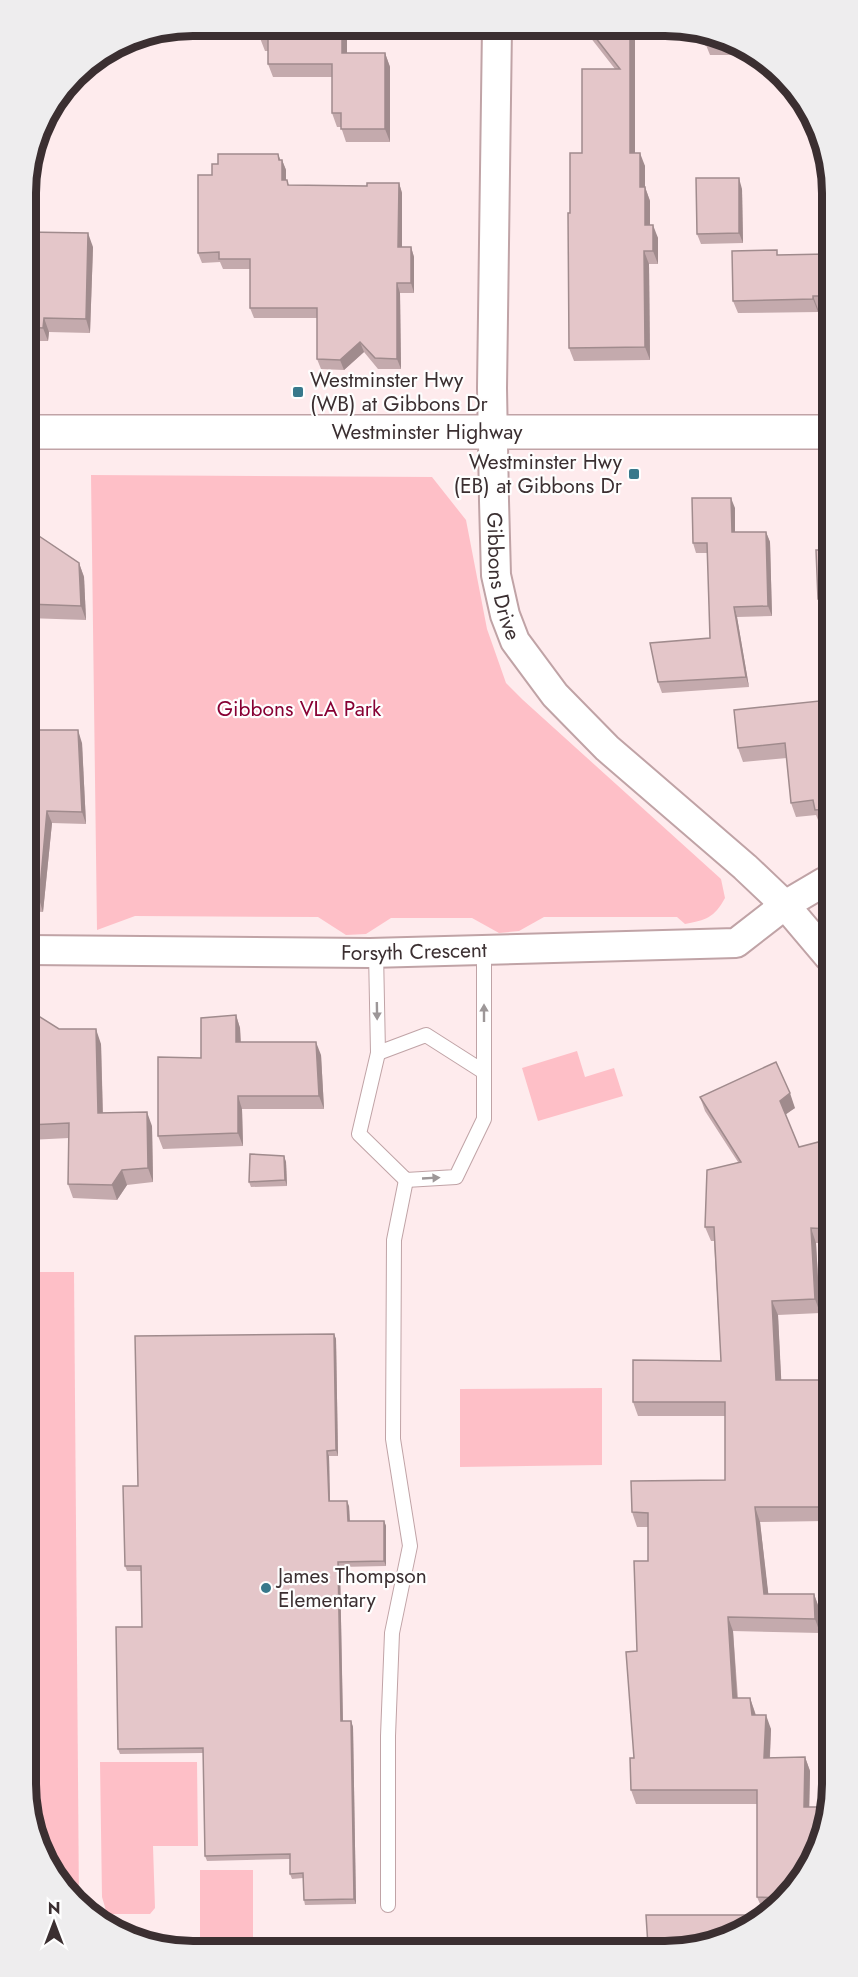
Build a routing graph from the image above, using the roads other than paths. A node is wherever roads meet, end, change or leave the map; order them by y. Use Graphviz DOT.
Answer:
graph roads {
  1 [pos="497,36"];
  2 [pos="36,432"];
  3 [pos="822,432"];
  4 [pos="494,434"];
  5 [pos="822,883"];
  6 [pos="785,905"];
  7 [pos="822,949"];
  8 [pos="36,950"];
  9 [pos="484,950"];
  10 [pos="376,952"];
  11 [pos="378,1053"];
  12 [pos="484,1072"];
  13 [pos="406,1180"];
  14 [pos="388,1905"];
  1 -- 4 [label="street, Gibbons Drive"];
  2 -- 4 [label="main road, Westminster Highway"];
  3 -- 4 [label="main road, Westminster Highway"];
  4 -- 6 [label="street, Gibbons Drive"];
  5 -- 6 [label="street, Forsyth Crescent"];
  6 -- 7 [label="street, Gibbons Drive"];
  6 -- 9 [label="street, Forsyth Crescent"];
  8 -- 10 [label="street, Forsyth Crescent"];
  9 -- 10 [label="street, Forsyth Crescent"];
  12 -- 9 [label="lane, one-way"];
  10 -- 11 [label="lane, one-way"];
  11 -- 12 [label="lane"];
  11 -- 13 [label="lane"];
  13 -- 12 [label="lane, one-way"];
  13 -- 14 [label="lane"];
}
